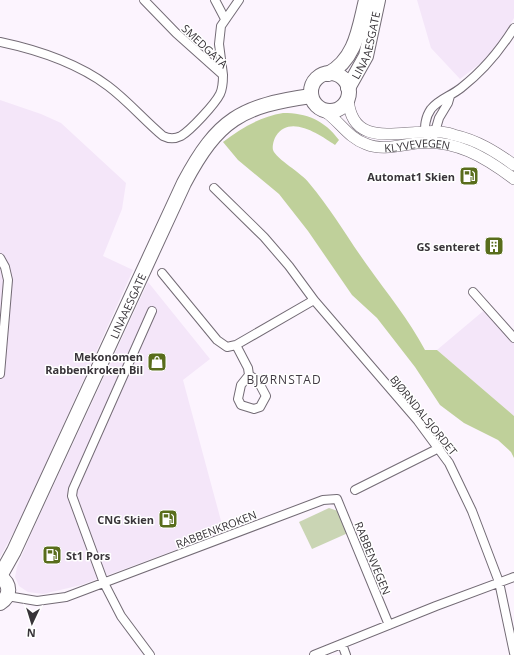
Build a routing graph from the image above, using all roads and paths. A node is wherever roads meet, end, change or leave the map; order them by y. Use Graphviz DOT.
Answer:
graph roads {
  1 [pos="144,0"];
  2 [pos="215,0"];
  3 [pos="239,0"];
  4 [pos="366,0"];
  5 [pos="378,0"];
  6 [pos="225,19"];
  7 [pos="514,28"];
  8 [pos="0,42"];
  9 [pos="328,74"];
  10 [pos="223,75"];
  11 [pos="348,93"];
  12 [pos="311,96"];
  13 [pos="450,96"];
  14 [pos="323,110"];
  15 [pos="425,132"];
  16 [pos="436,132"];
  17 [pos="429,142"];
  18 [pos="514,165"];
  19 [pos="514,179"];
  20 [pos="214,188"];
  21 [pos="0,258"];
  22 [pos="162,272"];
  23 [pos="472,292"];
  24 [pos="314,300"];
  25 [pos="152,311"];
  26 [pos="514,338"];
  27 [pos="236,346"];
  28 [pos="0,374"];
  29 [pos="249,375"];
  30 [pos="439,448"];
  31 [pos="355,490"];
  32 [pos="337,499"];
  33 [pos="0,576"];
  34 [pos="514,578"];
  35 [pos="499,582"];
  36 [pos="104,583"];
  37 [pos="4,600"];
  38 [pos="389,625"];
  39 [pos="342,644"];
  40 [pos="514,653"];
  41 [pos="150,655"];
  42 [pos="314,655"];
  43 [pos="346,655"];
  1 -- 10 [label="street, SMEDGATA"];
  2 -- 6 [label="street"];
  3 -- 6 [label="street"];
  4 -- 9 [label="highway, LINAAESGATE"];
  5 -- 11 [label="highway, LINAAESGATE"];
  6 -- 10 [label="street"];
  7 -- 13 [label="street"];
  8 -- 10 [label="street, SMEDGATA"];
  9 -- 11 [label="highway, LINAAESGATE"];
  9 -- 12 [label="highway, LINAAESGATE"];
  11 -- 14 [label="highway, LINAAESGATE"];
  11 -- 15 [label="main road, KLYVEVEGEN"];
  12 -- 14 [label="highway"];
  12 -- 33 [label="highway, LINAAESGATE"];
  13 -- 15 [label="street"];
  13 -- 16 [label="street"];
  14 -- 17 [label="main road, KLYVEVEGEN"];
  15 -- 16 [label="main road, KLYVEVEGEN"];
  15 -- 17 [label="street"];
  16 -- 17 [label="street"];
  16 -- 18 [label="main road, KLYVEVEGEN"];
  17 -- 19 [label="main road, KLYVEVEGEN"];
  20 -- 24 [label="street, BJØRNDALSJORDET"];
  21 -- 28 [label="street"];
  22 -- 27 [label="street"];
  23 -- 26 [label="street"];
  24 -- 27 [label="street"];
  24 -- 30 [label="street, BJØRNDALSJORDET"];
  25 -- 36 [label="street"];
  27 -- 29 [label="street"];
  30 -- 31 [label="street"];
  30 -- 35 [label="street, BJØRNDALSJORDET"];
  32 -- 36 [label="street, RABBENKROKEN"];
  32 -- 38 [label="street, RABBENVEGEN"];
  33 -- 37 [label="highway"];
  34 -- 35 [label="street"];
  35 -- 38 [label="street"];
  35 -- 40 [label="street, BJØRNDALSJORDET"];
  36 -- 37 [label="street, RABBENKROKEN"];
  36 -- 41 [label="street"];
  38 -- 39 [label="street"];
  39 -- 42 [label="street"];
  39 -- 43 [label="street"];
}
